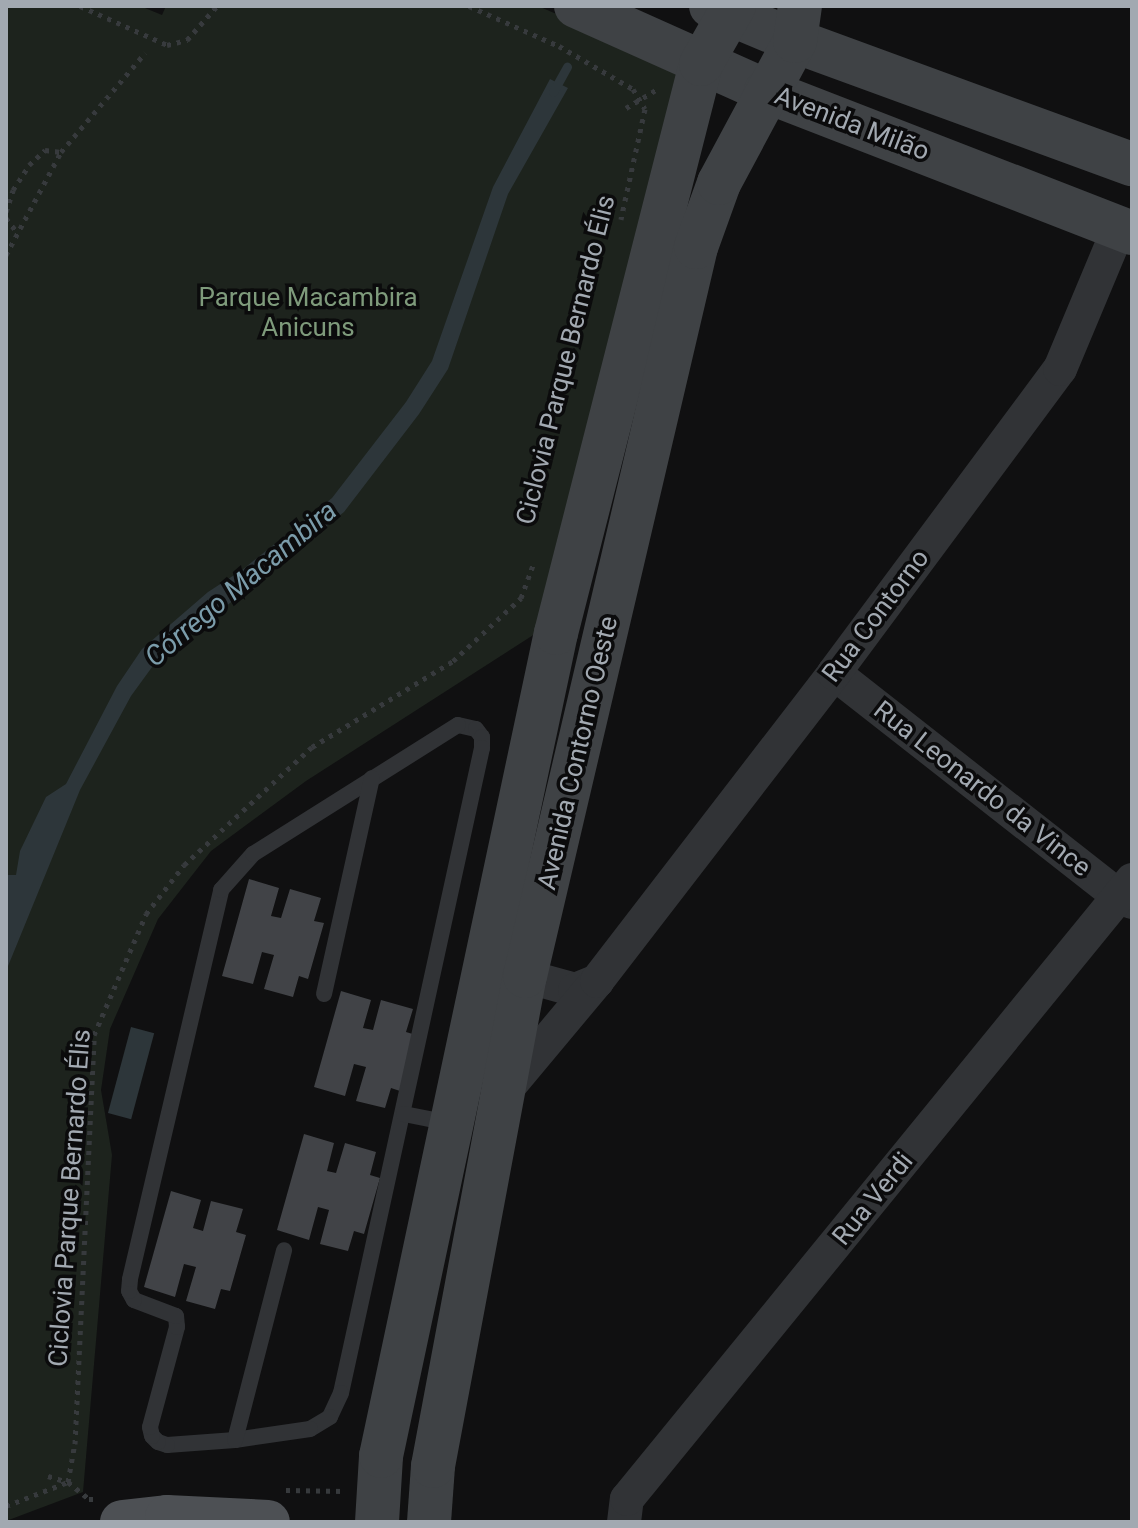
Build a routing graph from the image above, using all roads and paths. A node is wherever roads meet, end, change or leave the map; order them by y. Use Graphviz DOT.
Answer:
graph roads {
  1 [pos="80,6"];
  2 [pos="217,6"];
  3 [pos="469,6"];
  4 [pos="576,6"];
  5 [pos="725,9"];
  6 [pos="798,24"];
  7 [pos="145,53"];
  8 [pos="701,64"];
  9 [pos="661,88"];
  10 [pos="766,91"];
  11 [pos="638,99"];
  12 [pos="626,108"];
  13 [pos="61,152"];
  14 [pos="1132,164"];
  15 [pos="6,215"];
  16 [pos="619,228"];
  17 [pos="1126,230"];
  18 [pos="17,232"];
  19 [pos="6,255"];
  20 [pos="536,557"];
  21 [pos="556,633"];
  22 [pos="604,641"];
  23 [pos="834,673"];
  24 [pos="372,778"];
  25 [pos="1128,893"];
  26 [pos="525,976"];
  27 [pos="597,981"];
  28 [pos="324,994"];
  29 [pos="505,1091"];
  30 [pos="404,1114"];
  31 [pos="453,1124"];
  32 [pos="284,1250"];
  33 [pos="235,1440"];
  34 [pos="6,1506"];
  35 [pos="122,1522"];
  36 [pos="268,1522"];
  37 [pos="377,1522"];
  38 [pos="429,1522"];
  39 [pos="624,1522"];
  1 -- 2 [label="path"];
  3 -- 11 [label="path"];
  4 -- 8 [label="main road, Avenida Milão"];
  5 -- 6 [label="main road"];
  5 -- 8 [label="main road, Avenida Contorno Oeste"];
  6 -- 10 [label="main road, Avenida Contorno Oeste"];
  6 -- 14 [label="main road"];
  7 -- 13 [label="path"];
  8 -- 10 [label="main road, Avenida Milão"];
  8 -- 21 [label="main road, Avenida Contorno Oeste"];
  9 -- 11 [label="path"];
  10 -- 17 [label="main road, Avenida Milão"];
  10 -- 22 [label="main road, Avenida Contorno Oeste"];
  11 -- 12 [label="path"];
  11 -- 16 [label="path, Ciclovia Parque Bernardo Élis"];
  13 -- 15 [label="path"];
  13 -- 18 [label="path"];
  15 -- 18 [label="path"];
  17 -- 23 [label="street, Rua Contorno"];
  18 -- 19 [label="path"];
  20 -- 34 [label="path, Ciclovia Parque Bernardo Élis"];
  21 -- 22 [label="main road"];
  21 -- 31 [label="main road, Avenida Contorno Oeste"];
  22 -- 26 [label="main road, Avenida Contorno Oeste"];
  23 -- 25 [label="street, Rua Leonardo da Vince"];
  23 -- 27 [label="street, Rua Contorno"];
  24 -- 28 [label="lane"];
  24 -- 30 [label="lane"];
  24 -- 33 [label="lane"];
  25 -- 39 [label="street, Rua Verdi"];
  26 -- 27 [label="street"];
  26 -- 29 [label="main road, Avenida Contorno Oeste"];
  27 -- 29 [label="street, Rua Contorno"];
  29 -- 38 [label="main road, Avenida Contorno Oeste"];
  30 -- 31 [label="lane"];
  30 -- 33 [label="lane"];
  31 -- 37 [label="main road, Avenida Contorno Oeste"];
  32 -- 33 [label="lane"];
  35 -- 36 [label="main road"];
}
